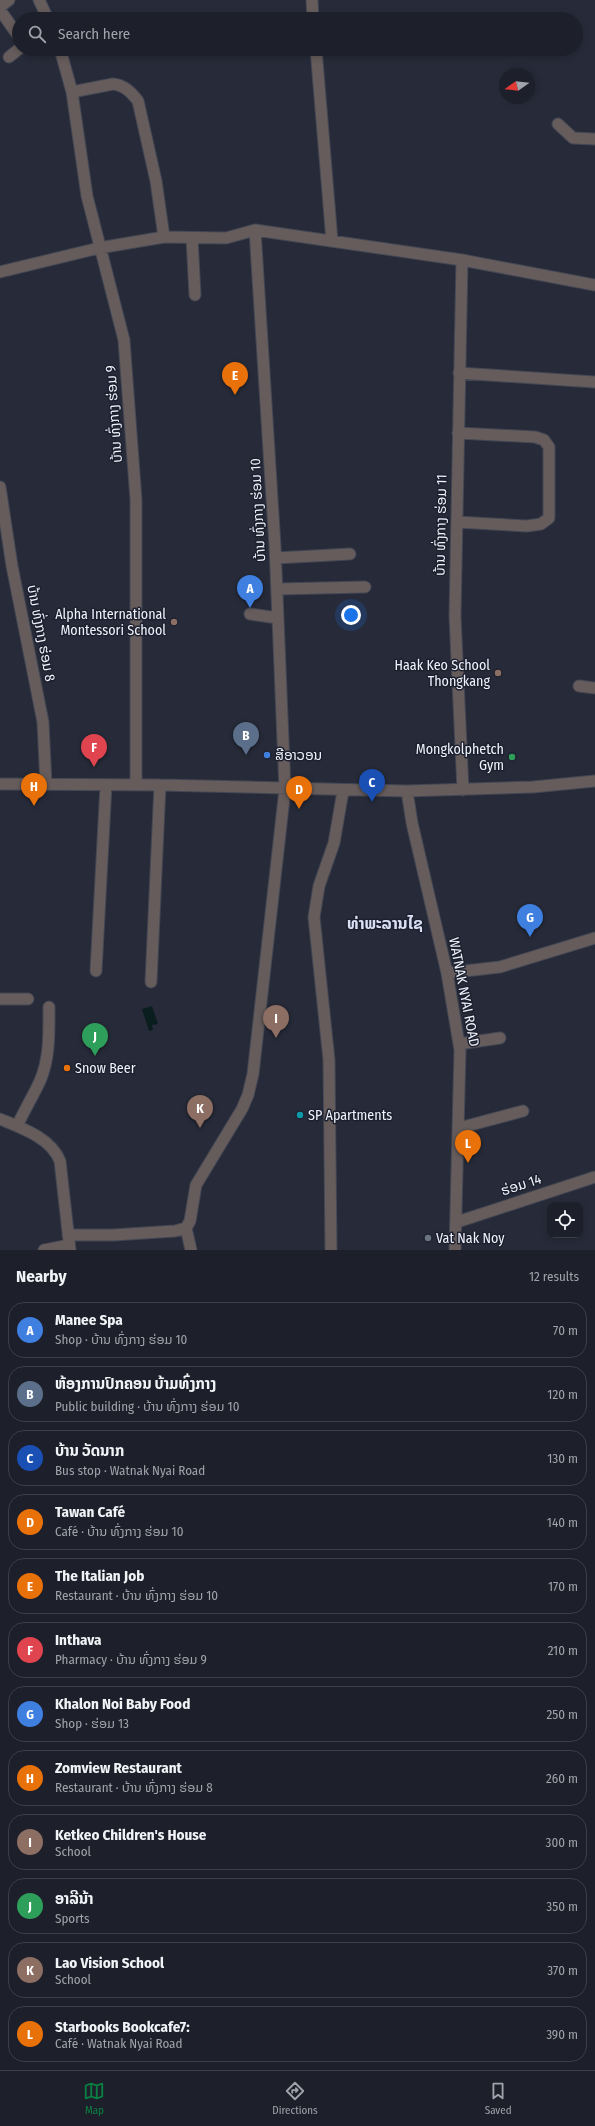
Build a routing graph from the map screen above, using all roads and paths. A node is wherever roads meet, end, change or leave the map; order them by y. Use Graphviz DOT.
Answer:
graph roads {
  1 [pos="9,0"];
  2 [pos="39,0"];
  3 [pos="312,0"];
  4 [pos="0,7"];
  5 [pos="0,10"];
  6 [pos="45,12"];
  7 [pos="313,12"];
  8 [pos="12,26"];
  9 [pos="12,55"];
  10 [pos="62,56"];
  11 [pos="317,56"];
  12 [pos="9,57"];
  13 [pos="72,92"];
  14 [pos="558,124"];
  15 [pos="595,139"];
  16 [pos="255,230"];
  17 [pos="164,237"];
  18 [pos="192,238"];
  19 [pos="332,241"];
  20 [pos="99,248"];
  21 [pos="462,260"];
  22 [pos="0,272"];
  23 [pos="595,285"];
  24 [pos="196,295"];
  25 [pos="459,373"];
  26 [pos="595,382"];
  27 [pos="458,433"];
  28 [pos="0,487"];
  29 [pos="457,522"];
  30 [pos="350,554"];
  31 [pos="276,558"];
  32 [pos="365,587"];
  33 [pos="277,589"];
  34 [pos="250,614"];
  35 [pos="278,618"];
  36 [pos="579,686"];
  37 [pos="595,688"];
  38 [pos="595,781"];
  39 [pos="0,784"];
  40 [pos="106,785"];
  41 [pos="136,785"];
  42 [pos="160,785"];
  43 [pos="46,786"];
  44 [pos="285,789"];
  45 [pos="463,790"];
  46 [pos="343,791"];
  47 [pos="407,791"];
  48 [pos="595,938"];
  49 [pos="96,971"];
  50 [pos="447,973"];
  51 [pos="151,982"];
  52 [pos="0,999"];
  53 [pos="28,999"];
  54 [pos="49,1007"];
  55 [pos="500,1038"];
  56 [pos="459,1044"];
  57 [pos="523,1111"];
  58 [pos="0,1119"];
  59 [pos="17,1126"];
  60 [pos="459,1128"];
  61 [pos="595,1177"];
  62 [pos="457,1222"];
  63 [pos="186,1228"];
  64 [pos="69,1243"];
  65 [pos="44,1250"];
  66 [pos="191,1250"];
  67 [pos="331,1250"];
  68 [pos="455,1250"];
  1 -- 4 [label="street"];
  2 -- 6 [label="street"];
  3 -- 7 [label="street"];
  5 -- 8 [label="street"];
  9 -- 12 [label="street"];
  10 -- 13 [label="street, ບ້ານ ທົ່ງກາງ ຮ່ອມ 9"];
  11 -- 19 [label="street"];
  13 -- 17 [label="street"];
  13 -- 20 [label="street, ບ້ານ ທົ່ງກາງ ຮ່ອມ 9"];
  14 -- 15 [label="street"];
  16 -- 18 [label="street"];
  16 -- 19 [label="street"];
  16 -- 31 [label="street, ບ້ານ ທົ່ງກາງ ຮ່ອມ 10"];
  17 -- 18 [label="street"];
  17 -- 20 [label="street"];
  18 -- 24 [label="street"];
  19 -- 21 [label="street"];
  20 -- 22 [label="street"];
  20 -- 41 [label="street, ບ້ານ ທົ່ງກາງ ຮ່ອມ 9"];
  21 -- 23 [label="street"];
  21 -- 25 [label="street, ບ້ານ ທົ່ງກາງ ຮ່ອມ 11"];
  25 -- 26 [label="street"];
  25 -- 27 [label="street, ບ້ານ ທົ່ງກາງ ຮ່ອມ 11"];
  27 -- 29 [label="street, ບ້ານ ທົ່ງກາງ ຮ່ອມ 11"];
  27 -- 29 [label="street"];
  28 -- 43 [label="street, ບ້ານ ທົ່ງກາງ ຮ່ອມ 8"];
  29 -- 45 [label="street, ບ້ານ ທົ່ງກາງ ຮ່ອມ 11"];
  30 -- 31 [label="street"];
  31 -- 33 [label="street, ບ້ານ ທົ່ງກາງ ຮ່ອມ 10"];
  32 -- 33 [label="street"];
  33 -- 35 [label="street, ບ້ານ ທົ່ງກາງ ຮ່ອມ 10"];
  34 -- 35 [label="street"];
  35 -- 44 [label="street, ບ້ານ ທົ່ງກາງ ຮ່ອມ 10"];
  36 -- 37 [label="street"];
  38 -- 45 [label="street"];
  39 -- 43 [label="street"];
  40 -- 41 [label="street"];
  40 -- 43 [label="street"];
  40 -- 49 [label="street"];
  41 -- 42 [label="street"];
  42 -- 44 [label="street"];
  42 -- 51 [label="street"];
  44 -- 46 [label="street"];
  44 -- 63 [label="street, ບ້ານ ທົ່ງກາງ ຮ່ອມ 10"];
  45 -- 47 [label="street"];
  46 -- 47 [label="street"];
  46 -- 67 [label="street"];
  47 -- 50 [label="street, WATNAK NYAI ROAD"];
  48 -- 50 [label="street"];
  50 -- 56 [label="street, WATNAK NYAI ROAD"];
  52 -- 53 [label="street"];
  54 -- 59 [label="street"];
  55 -- 56 [label="street"];
  56 -- 60 [label="street, WATNAK NYAI ROAD"];
  57 -- 60 [label="street"];
  58 -- 59 [label="street"];
  59 -- 64 [label="street"];
  60 -- 62 [label="street, WATNAK NYAI ROAD"];
  61 -- 62 [label="street, ຮ່ອມ 14"];
  62 -- 68 [label="street, WATNAK NYAI ROAD"];
  63 -- 64 [label="street"];
  63 -- 66 [label="street"];
  64 -- 65 [label="street"];
}
